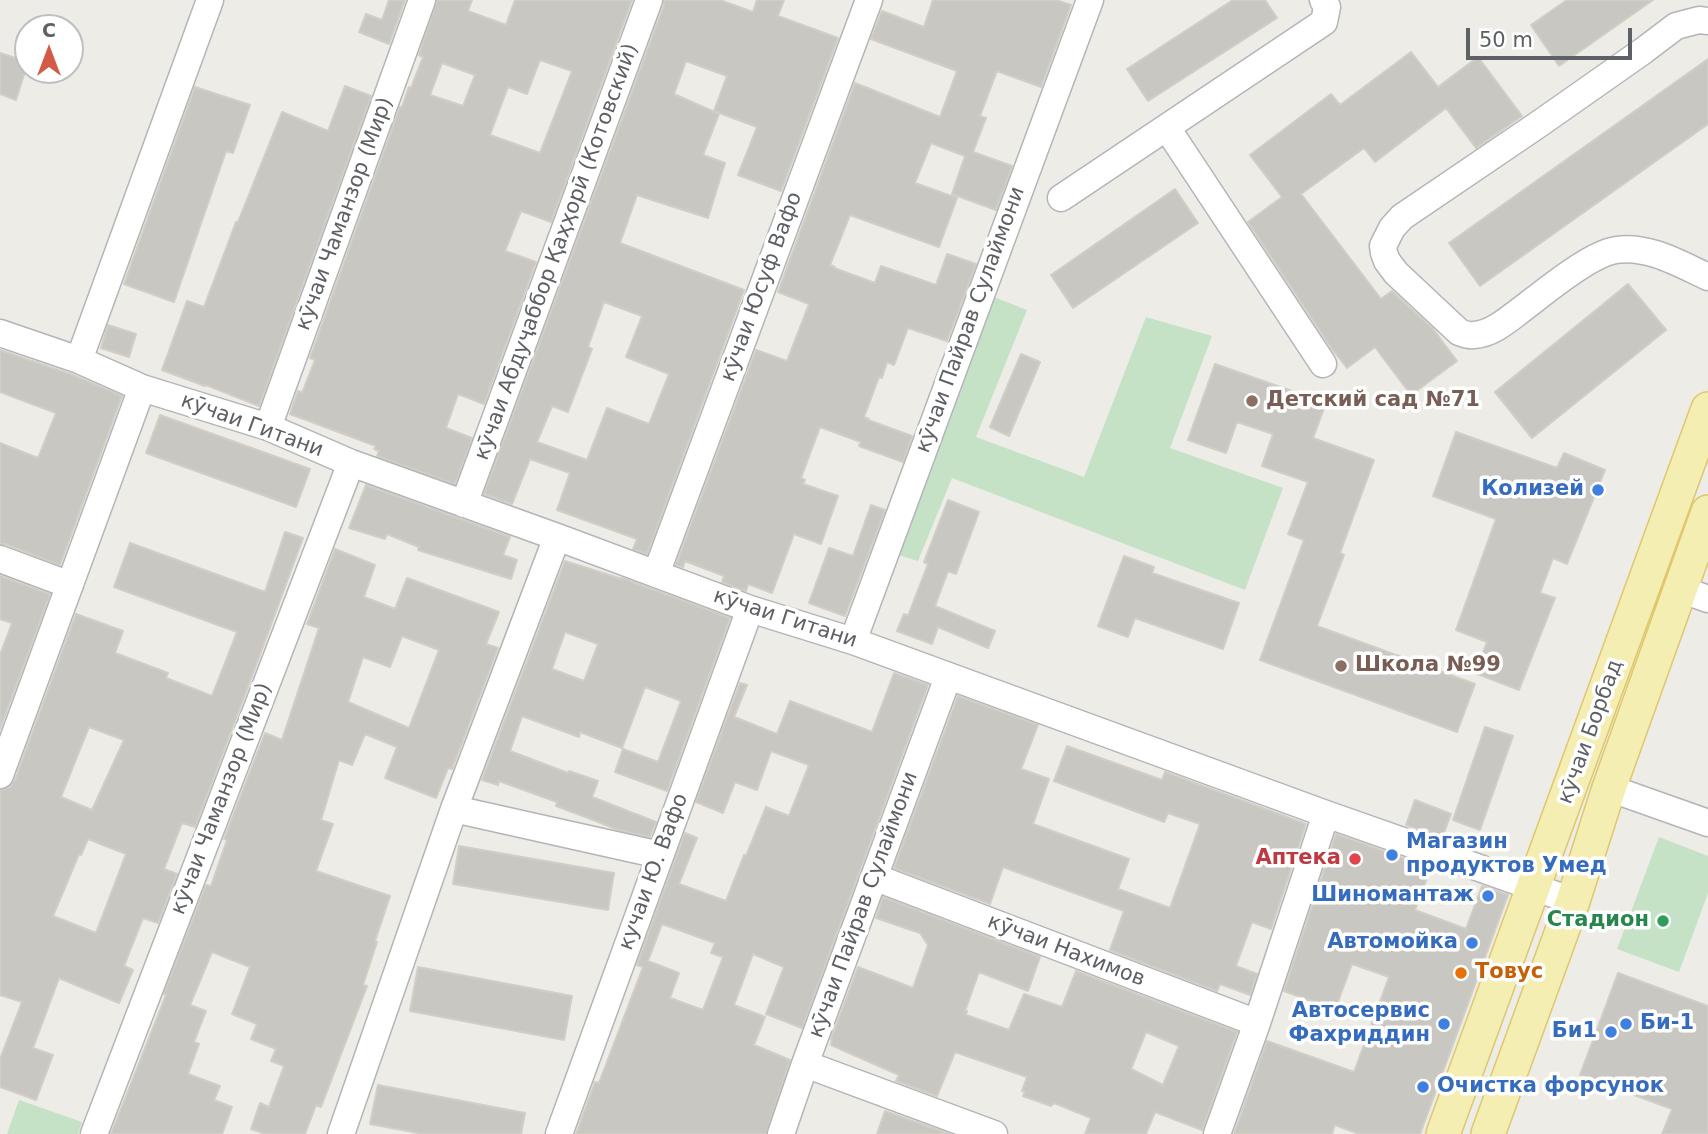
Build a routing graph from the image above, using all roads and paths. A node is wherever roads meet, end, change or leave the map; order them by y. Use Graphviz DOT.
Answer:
graph roads {
  1 [pos="210,0"];
  2 [pos="422,0"];
  3 [pos="649,0"];
  4 [pos="869,0"];
  5 [pos="1090,0"];
  6 [pos="1333,2"];
  7 [pos="1708,21"];
  8 [pos="1167,128"];
  9 [pos="1061,198"];
  10 [pos="1708,277"];
  11 [pos="0,333"];
  12 [pos="79,360"];
  13 [pos="1324,364"];
  14 [pos="142,388"];
  15 [pos="1708,410"];
  16 [pos="268,427"];
  17 [pos="351,463"];
  18 [pos="464,504"];
  19 [pos="1708,512"];
  20 [pos="557,537"];
  21 [pos="0,559"];
  22 [pos="656,574"];
  23 [pos="70,585"];
  24 [pos="1694,594"];
  25 [pos="750,609"];
  26 [pos="853,641"];
  27 [pos="948,677"];
  28 [pos="0,775"];
  29 [pos="1609,788"];
  30 [pos="453,808"];
  31 [pos="1326,814"];
  32 [pos="1708,823"];
  33 [pos="660,855"];
  34 [pos="874,877"];
  35 [pos="1534,888"];
  36 [pos="1573,901"];
  37 [pos="1257,1023"];
  38 [pos="805,1064"];
  39 [pos="94,1134"];
  40 [pos="341,1134"];
  41 [pos="559,1134"];
  42 [pos="781,1134"];
  43 [pos="994,1134"];
  44 [pos="1217,1134"];
  45 [pos="1443,1134"];
  46 [pos="1488,1134"];
  1 -- 12 [label="street"];
  2 -- 16 [label="street, кӯчаи Чаманзор (Мир)"];
  3 -- 18 [label="street, кӯчаи Абдуҷаббор Қаҳҳорӣ (Котовский)"];
  4 -- 22 [label="street, кӯчаи Юсуф Вафо"];
  5 -- 26 [label="street, кӯчаи Пайрав Сулаймони"];
  6 -- 8 [label="street"];
  7 -- 10 [label="street"];
  8 -- 9 [label="street"];
  8 -- 13 [label="street"];
  11 -- 12 [label="street, кӯчаи Гитани"];
  12 -- 14 [label="street, кӯчаи Гитани"];
  14 -- 16 [label="street, кӯчаи Гитани"];
  14 -- 23 [label="street"];
  15 -- 35 [label="main road, кӯчаи Борбад"];
  16 -- 17 [label="street, кӯчаи Гитани"];
  17 -- 18 [label="street, кӯчаи Гитани"];
  17 -- 39 [label="street, кӯчаи Чаманзор (Мир)"];
  18 -- 20 [label="street, кӯчаи Гитани"];
  19 -- 24 [label="main road, кӯчаи Борбад"];
  20 -- 22 [label="street, кӯчаи Гитани"];
  20 -- 30 [label="street"];
  21 -- 23 [label="street"];
  22 -- 25 [label="street, кӯчаи Гитани"];
  23 -- 28 [label="street"];
  24 -- 29 [label="main road, кӯчаи Борбад"];
  25 -- 26 [label="street, кӯчаи Гитани"];
  25 -- 33 [label="street, кучаи Ю. Вафо"];
  26 -- 27 [label="street, кӯчаи Гитани"];
  27 -- 31 [label="street, кӯчаи Гитани"];
  27 -- 34 [label="street, кӯчаи Пайрав Сулаймони"];
  29 -- 32 [label="street"];
  29 -- 36 [label="main road, кӯчаи Борбад"];
  30 -- 33 [label="street"];
  30 -- 40 [label="street"];
  31 -- 35 [label="street, кӯчаи Гитани"];
  31 -- 37 [label="street"];
  33 -- 41 [label="street, кучаи Ю. Вафо"];
  34 -- 37 [label="street, кӯчаи Нахимов"];
  34 -- 38 [label="street, кӯчаи Пайрав Сулаймони"];
  35 -- 36 [label="street, кӯчаи Гитани"];
  35 -- 45 [label="main road, кӯчаи Борбад"];
  36 -- 46 [label="main road, кӯчаи Борбад"];
  37 -- 44 [label="street"];
  38 -- 42 [label="street, кӯчаи Пайрав Сулаймони"];
  38 -- 43 [label="street"];
}
